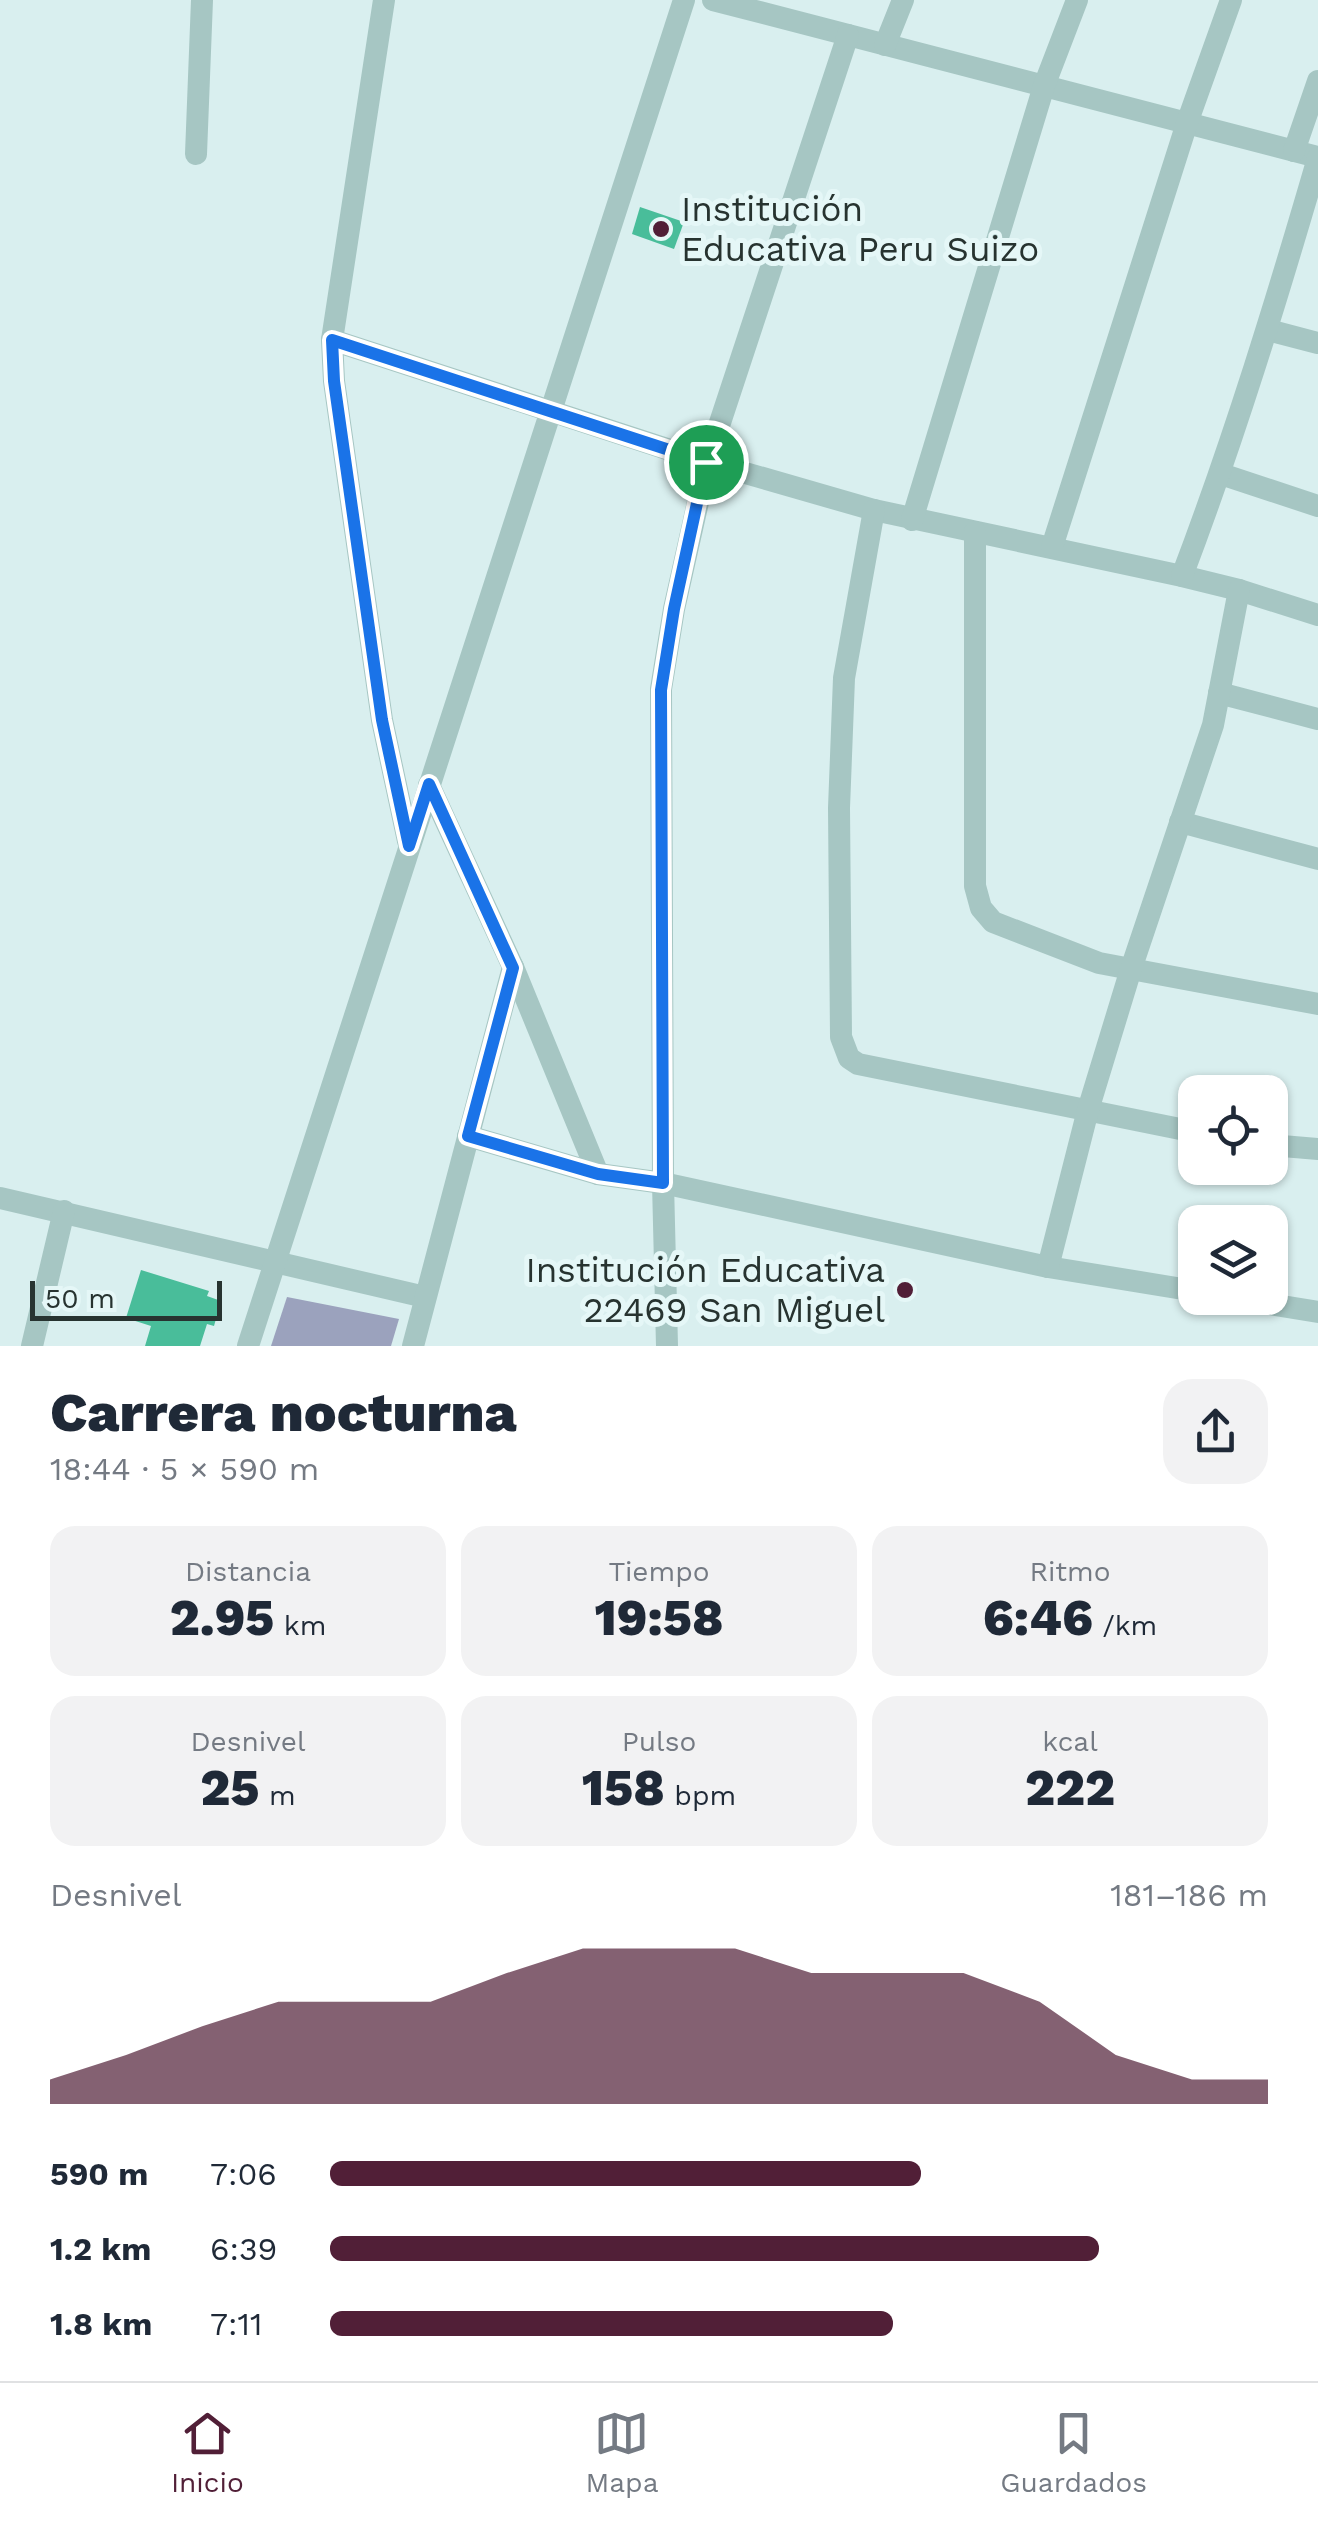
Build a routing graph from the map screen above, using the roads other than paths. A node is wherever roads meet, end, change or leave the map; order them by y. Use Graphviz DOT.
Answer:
graph roads {
  1 [pos="202,0"];
  2 [pos="384,0"];
  3 [pos="684,0"];
  4 [pos="714,0"];
  5 [pos="903,0"];
  6 [pos="1078,0"];
  7 [pos="1230,0"];
  8 [pos="848,35"];
  9 [pos="885,44"];
  10 [pos="1318,82"];
  11 [pos="1044,86"];
  12 [pos="1187,123"];
  13 [pos="1294,150"];
  14 [pos="196,154"];
  15 [pos="1318,157"];
  16 [pos="1268,330"];
  17 [pos="332,340"];
  18 [pos="1318,343"];
  19 [pos="552,413"];
  20 [pos="706,462"];
  21 [pos="1221,474"];
  22 [pos="1318,506"];
  23 [pos="874,510"];
  24 [pos="912,520"];
  25 [pos="975,532"];
  26 [pos="1052,547"];
  27 [pos="1182,576"];
  28 [pos="1240,590"];
  29 [pos="1318,615"];
  30 [pos="1219,693"];
  31 [pos="1318,719"];
  32 [pos="429,784"];
  33 [pos="1180,822"];
  34 [pos="409,846"];
  35 [pos="1318,859"];
  36 [pos="513,968"];
  37 [pos="1131,968"];
  38 [pos="1318,1004"];
  39 [pos="1088,1110"];
  40 [pos="1178,1129"];
  41 [pos="468,1136"];
  42 [pos="1288,1146"];
  43 [pos="1318,1149"];
  44 [pos="598,1174"];
  45 [pos="663,1183"];
  46 [pos="0,1198"];
  47 [pos="64,1211"];
  48 [pos="276,1260"];
  49 [pos="1048,1266"];
  50 [pos="1178,1288"];
  51 [pos="425,1297"];
  52 [pos="1288,1307"];
  53 [pos="1318,1312"];
  54 [pos="32,1346"];
  55 [pos="248,1346"];
  56 [pos="413,1346"];
  57 [pos="667,1346"];
  1 -- 14 [label="street"];
  2 -- 17 [label="street"];
  3 -- 19 [label="street"];
  4 -- 8 [label="street"];
  5 -- 9 [label="street"];
  6 -- 11 [label="street"];
  7 -- 12 [label="street"];
  8 -- 9 [label="street"];
  8 -- 20 [label="street"];
  9 -- 11 [label="street"];
  10 -- 13 [label="street"];
  11 -- 12 [label="street"];
  11 -- 24 [label="street"];
  12 -- 13 [label="street"];
  12 -- 26 [label="street"];
  13 -- 15 [label="street"];
  15 -- 16 [label="street"];
  16 -- 18 [label="street"];
  16 -- 21 [label="street"];
  17 -- 19 [label="street"];
  17 -- 34 [label="street"];
  19 -- 20 [label="street"];
  19 -- 32 [label="street"];
  20 -- 23 [label="street"];
  20 -- 45 [label="street"];
  21 -- 22 [label="street"];
  21 -- 27 [label="street"];
  23 -- 24 [label="street"];
  23 -- 39 [label="street"];
  24 -- 25 [label="street"];
  25 -- 26 [label="street"];
  25 -- 37 [label="street"];
  26 -- 27 [label="street"];
  27 -- 28 [label="street"];
  28 -- 29 [label="street"];
  28 -- 30 [label="street"];
  30 -- 31 [label="street"];
  30 -- 33 [label="street"];
  32 -- 34 [label="street"];
  32 -- 36 [label="street"];
  33 -- 35 [label="street"];
  33 -- 37 [label="street"];
  34 -- 48 [label="street"];
  36 -- 41 [label="street"];
  36 -- 44 [label="street"];
  37 -- 38 [label="street"];
  37 -- 39 [label="street"];
  39 -- 40 [label="street"];
  39 -- 49 [label="street"];
  41 -- 44 [label="street"];
  41 -- 51 [label="street"];
  42 -- 43 [label="street"];
  44 -- 45 [label="street"];
  45 -- 49 [label="street"];
  45 -- 57 [label="street"];
  46 -- 47 [label="street"];
  47 -- 48 [label="street"];
  47 -- 54 [label="street"];
  48 -- 51 [label="street"];
  48 -- 55 [label="street"];
  49 -- 50 [label="street"];
  51 -- 56 [label="street"];
  52 -- 53 [label="street"];
}
